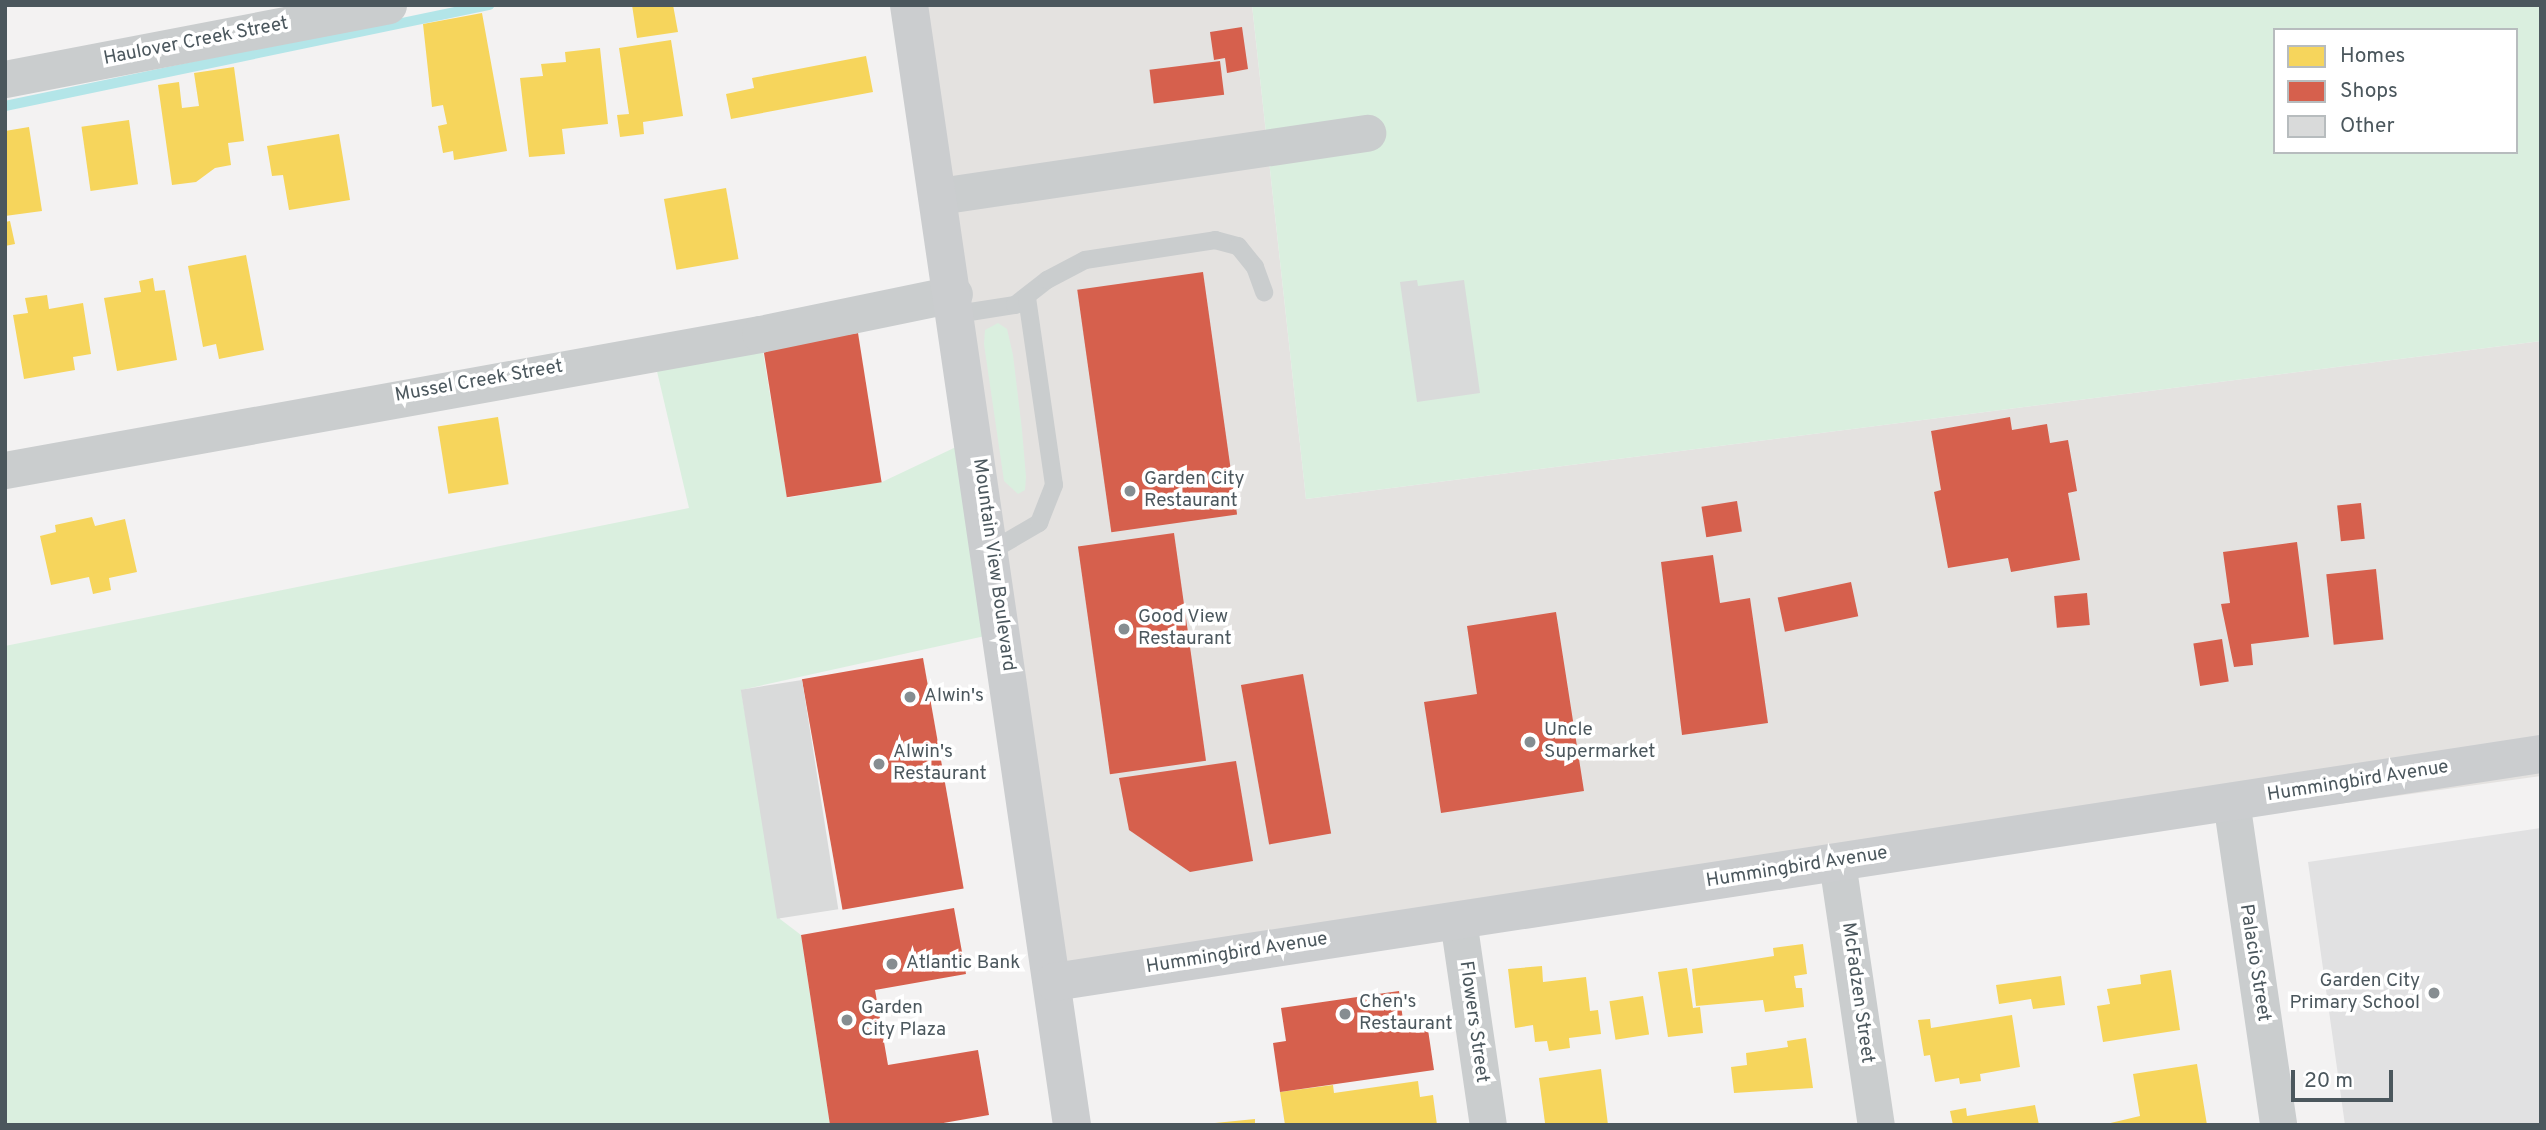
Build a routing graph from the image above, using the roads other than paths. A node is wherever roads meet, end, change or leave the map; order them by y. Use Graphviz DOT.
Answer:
graph roads {
  1 [pos="388,5"];
  2 [pos="909,5"];
  3 [pos="5,79"];
  4 [pos="1367,133"];
  5 [pos="939,195"];
  6 [pos="1264,292"];
  7 [pos="1027,298"];
  8 [pos="955,304"];
  9 [pos="5,470"];
  10 [pos="991,551"];
  11 [pos="2541,754"];
  12 [pos="2231,801"];
  13 [pos="1837,862"];
  14 [pos="1458,920"];
  15 [pos="1054,982"];
  16 [pos="1072,1125"];
  17 [pos="1488,1125"];
  18 [pos="1876,1125"];
  19 [pos="2278,1125"];
  1 -- 3 [label="street, Haulover Creek Street"];
  2 -- 5 [label="street, Mountain View Boulevard"];
  4 -- 5 [label="street"];
  5 -- 8 [label="street, Mountain View Boulevard"];
  6 -- 7 [label="lane"];
  7 -- 8 [label="lane"];
  7 -- 10 [label="lane"];
  8 -- 9 [label="street, Mussel Creek Street"];
  8 -- 10 [label="street, Mountain View Boulevard"];
  10 -- 15 [label="street, Mountain View Boulevard"];
  11 -- 12 [label="street, Hummingbird Avenue"];
  12 -- 13 [label="street, Hummingbird Avenue"];
  12 -- 19 [label="street, Palacio Street"];
  13 -- 14 [label="street, Hummingbird Avenue"];
  13 -- 18 [label="street, McFadzen Street"];
  14 -- 15 [label="street, Hummingbird Avenue"];
  14 -- 17 [label="street, Flowers Street"];
  15 -- 16 [label="street, Mountain View Boulevard"];
}
